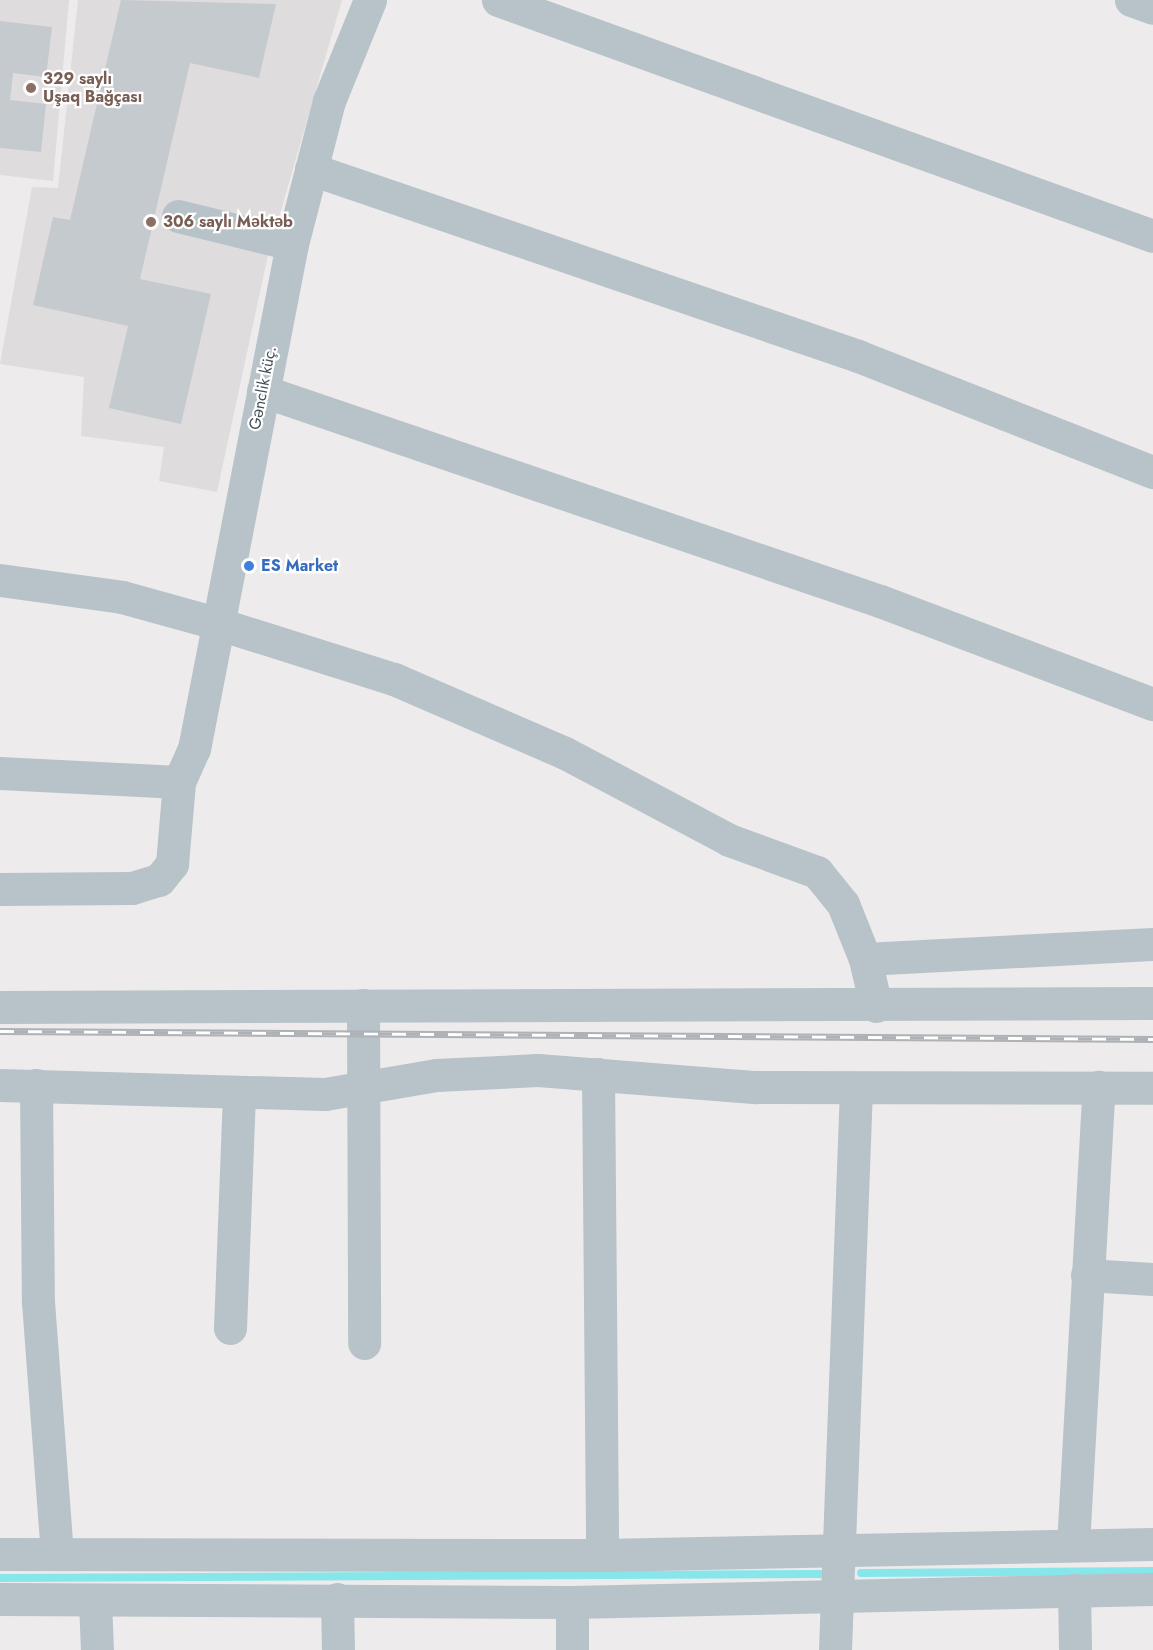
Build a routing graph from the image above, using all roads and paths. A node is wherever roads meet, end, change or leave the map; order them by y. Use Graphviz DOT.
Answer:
graph roads {
  1 [pos="370,0"];
  2 [pos="498,0"];
  3 [pos="1131,0"];
  4 [pos="1153,8"];
  5 [pos="311,169"];
  6 [pos="178,216"];
  7 [pos="1153,236"];
  8 [pos="292,244"];
  9 [pos="263,391"];
  10 [pos="1153,472"];
  11 [pos="0,580"];
  12 [pos="216,623"];
  13 [pos="1153,704"];
  14 [pos="0,773"];
  15 [pos="179,782"];
  16 [pos="0,889"];
  17 [pos="1153,944"];
  18 [pos="865,959"];
  19 [pos="1153,1003"];
  20 [pos="363,1005"];
  21 [pos="876,1006"];
  22 [pos="0,1007"];
  23 [pos="598,1074"];
  24 [pos="0,1085"];
  25 [pos="36,1085"];
  26 [pos="1099,1087"];
  27 [pos="856,1088"];
  28 [pos="1153,1088"];
  29 [pos="363,1090"];
  30 [pos="239,1095"];
  31 [pos="1088,1275"];
  32 [pos="1153,1279"];
  33 [pos="230,1328"];
  34 [pos="364,1343"];
  35 [pos="1153,1544"];
  36 [pos="1073,1545"];
  37 [pos="840,1551"];
  38 [pos="57,1553"];
  39 [pos="0,1554"];
  40 [pos="602,1555"];
  41 [pos="1074,1590"];
  42 [pos="1153,1590"];
  43 [pos="836,1593"];
  44 [pos="0,1599"];
  45 [pos="337,1599"];
  46 [pos="95,1601"];
  47 [pos="572,1602"];
  48 [pos="97,1650"];
  49 [pos="338,1650"];
  50 [pos="572,1650"];
  51 [pos="835,1650"];
  52 [pos="1075,1650"];
  1 -- 5 [label="street, Gənclik küç."];
  2 -- 7 [label="street"];
  3 -- 4 [label="street"];
  5 -- 8 [label="street, Gənclik küç."];
  5 -- 10 [label="street"];
  6 -- 8 [label="street"];
  8 -- 9 [label="street, Gənclik küç."];
  9 -- 12 [label="street, Gənclik küç."];
  9 -- 13 [label="street"];
  11 -- 12 [label="street"];
  12 -- 15 [label="street, Gənclik küç."];
  12 -- 18 [label="street"];
  14 -- 15 [label="street"];
  15 -- 16 [label="street, Gənclik küç."];
  17 -- 18 [label="street"];
  18 -- 21 [label="street"];
  19 -- 21 [label="street"];
  20 -- 21 [label="street"];
  20 -- 22 [label="street"];
  20 -- 29 [label="street"];
  23 -- 27 [label="street"];
  23 -- 29 [label="street"];
  23 -- 40 [label="street"];
  24 -- 25 [label="street"];
  25 -- 30 [label="street"];
  25 -- 38 [label="street"];
  26 -- 27 [label="street"];
  26 -- 28 [label="street"];
  26 -- 31 [label="street"];
  27 -- 37 [label="street"];
  29 -- 30 [label="street"];
  29 -- 34 [label="street"];
  30 -- 33 [label="street"];
  31 -- 32 [label="street"];
  31 -- 36 [label="street"];
  35 -- 36 [label="street"];
  36 -- 37 [label="street"];
  37 -- 40 [label="street"];
  37 -- 43 [label="street"];
  38 -- 39 [label="street"];
  38 -- 40 [label="street"];
  41 -- 42 [label="street"];
  41 -- 43 [label="street"];
  41 -- 52 [label="street"];
  43 -- 47 [label="street"];
  43 -- 51 [label="street"];
  44 -- 46 [label="street"];
  45 -- 46 [label="street"];
  45 -- 47 [label="street"];
  45 -- 49 [label="street"];
  46 -- 48 [label="street"];
  47 -- 50 [label="street"];
}
